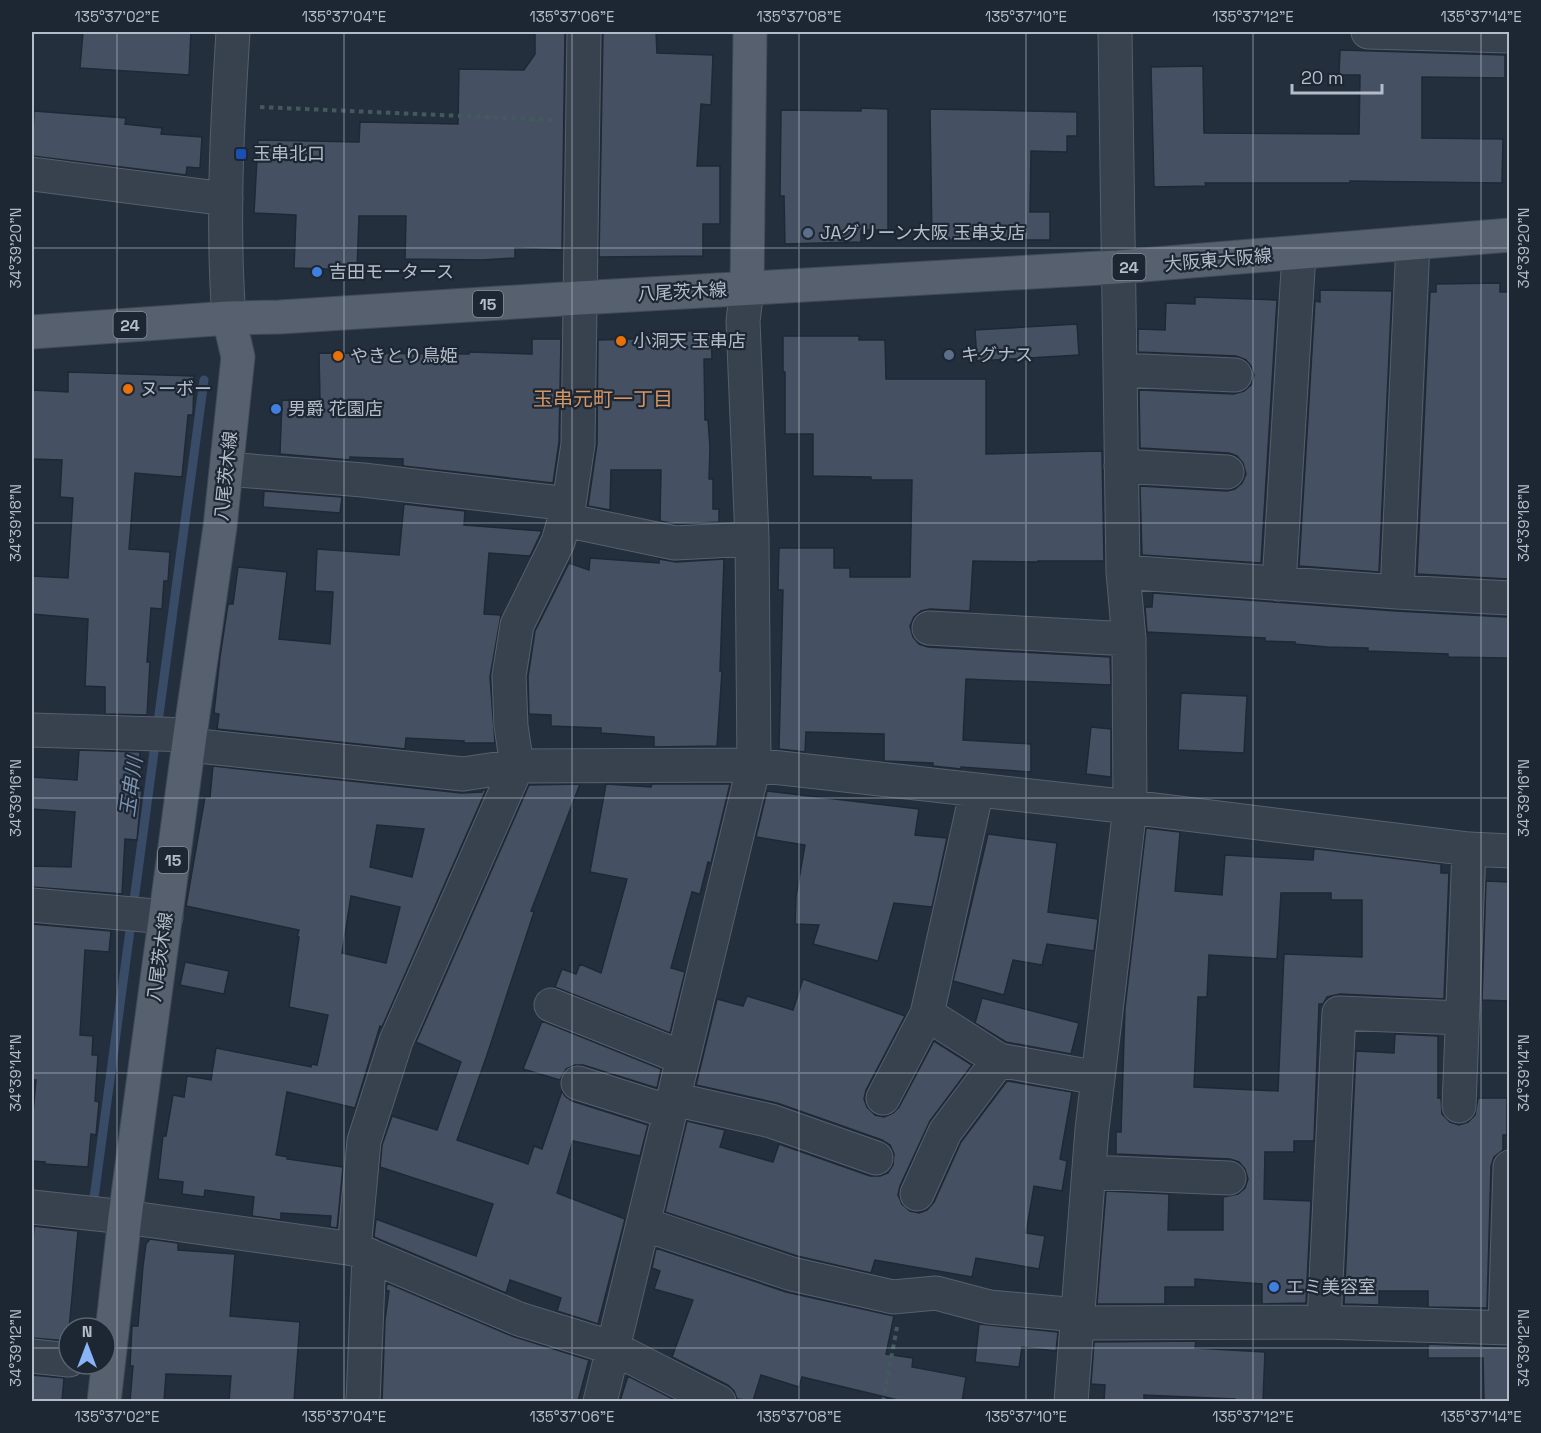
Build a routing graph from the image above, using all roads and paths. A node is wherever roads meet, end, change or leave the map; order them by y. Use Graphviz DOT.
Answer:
graph roads {
  1 [pos="233,32"];
  2 [pos="584,32"];
  3 [pos="750,32"];
  4 [pos="1115,32"];
  5 [pos="1368,32"];
  6 [pos="1509,36"];
  7 [pos="228,106"];
  8 [pos="582,121"];
  9 [pos="32,174"];
  10 [pos="226,199"];
  11 [pos="1509,235"];
  12 [pos="1413,243"];
  13 [pos="1299,253"];
  14 [pos="1118,267"];
  15 [pos="747,288"];
  16 [pos="579,298"];
  17 [pos="230,318"];
  18 [pos="32,332"];
  19 [pos="1120,370"];
  20 [pos="1235,375"];
  21 [pos="1121,466"];
  22 [pos="227,469"];
  23 [pos="1227,472"];
  24 [pos="567,512"];
  25 [pos="752,539"];
  26 [pos="1123,572"];
  27 [pos="1279,584"];
  28 [pos="1397,592"];
  29 [pos="1509,598"];
  30 [pos="929,628"];
  31 [pos="1129,639"];
  32 [pos="32,730"];
  33 [pos="189,740"];
  34 [pos="754,765"];
  35 [pos="517,766"];
  36 [pos="977,790"];
  37 [pos="1130,807"];
  38 [pos="1469,849"];
  39 [pos="1509,851"];
  40 [pos="32,905"];
  41 [pos="143,915"];
  42 [pos="551,1005"];
  43 [pos="927,1014"];
  44 [pos="1462,1018"];
  45 [pos="683,1058"];
  46 [pos="999,1060"];
  47 [pos="1098,1078"];
  48 [pos="578,1083"];
  49 [pos="883,1098"];
  50 [pos="672,1105"];
  51 [pos="1459,1106"];
  52 [pos="876,1158"];
  53 [pos="1509,1167"];
  54 [pos="1089,1172"];
  55 [pos="1229,1178"];
  56 [pos="917,1194"];
  57 [pos="32,1207"];
  58 [pos="125,1217"];
  59 [pos="643,1224"];
  60 [pos="361,1252"];
  61 [pos="898,1297"];
  62 [pos="112,1316"];
  63 [pos="1078,1319"];
  64 [pos="1324,1322"];
  65 [pos="1507,1328"];
  66 [pos="613,1348"];
  67 [pos="32,1356"];
  68 [pos="57,1359"];
  69 [pos="105,1376"];
  70 [pos="104,1401"];
  71 [pos="363,1401"];
  72 [pos="600,1401"];
  73 [pos="719,1401"];
  74 [pos="883,1401"];
  75 [pos="1071,1401"];
  1 -- 7 [label="street"];
  2 -- 8 [label="street"];
  3 -- 15 [label="main road, 八尾茨木線"];
  4 -- 14 [label="street"];
  5 -- 6 [label="street"];
  7 -- 8 [label="path"];
  7 -- 10 [label="street"];
  8 -- 16 [label="street"];
  9 -- 10 [label="street"];
  10 -- 17 [label="street"];
  11 -- 12 [label="main road, 大阪東大阪線 / 24"];
  12 -- 13 [label="main road, 大阪東大阪線 / 24"];
  12 -- 28 [label="street"];
  13 -- 14 [label="main road, 大阪東大阪線 / 24"];
  13 -- 27 [label="street"];
  14 -- 15 [label="main road, 大阪東大阪線 / 24"];
  14 -- 19 [label="street"];
  15 -- 16 [label="main road, 八尾茨木線 / 15"];
  15 -- 25 [label="street"];
  16 -- 17 [label="main road, 八尾茨木線 / 15"];
  16 -- 24 [label="street"];
  17 -- 18 [label="main road, 24"];
  17 -- 22 [label="main road, 八尾茨木線 / 15"];
  19 -- 20 [label="street"];
  19 -- 21 [label="street"];
  21 -- 23 [label="street"];
  21 -- 26 [label="street"];
  22 -- 24 [label="street"];
  22 -- 33 [label="main road, 八尾茨木線 / 15"];
  24 -- 25 [label="street"];
  24 -- 35 [label="street"];
  25 -- 34 [label="street"];
  26 -- 27 [label="street"];
  26 -- 31 [label="street"];
  27 -- 28 [label="street"];
  28 -- 29 [label="street"];
  30 -- 31 [label="street"];
  31 -- 37 [label="street"];
  32 -- 33 [label="street"];
  33 -- 35 [label="street"];
  33 -- 41 [label="main road, 八尾茨木線 / 15"];
  34 -- 35 [label="street"];
  34 -- 36 [label="street"];
  34 -- 45 [label="street"];
  35 -- 60 [label="street"];
  36 -- 37 [label="street"];
  36 -- 43 [label="street"];
  37 -- 38 [label="street"];
  37 -- 47 [label="street"];
  38 -- 39 [label="street"];
  38 -- 44 [label="street"];
  40 -- 41 [label="street"];
  41 -- 58 [label="main road, 八尾茨木線 / 15"];
  42 -- 45 [label="street"];
  43 -- 46 [label="street"];
  43 -- 49 [label="street"];
  44 -- 51 [label="street"];
  44 -- 64 [label="street"];
  45 -- 50 [label="street"];
  46 -- 47 [label="street"];
  46 -- 56 [label="street"];
  47 -- 54 [label="street"];
  48 -- 50 [label="street"];
  50 -- 52 [label="street"];
  50 -- 59 [label="street"];
  53 -- 65 [label="street"];
  54 -- 55 [label="street"];
  54 -- 63 [label="street"];
  57 -- 58 [label="street"];
  58 -- 60 [label="street"];
  58 -- 62 [label="main road, 八尾茨木線 / 15"];
  59 -- 61 [label="street"];
  59 -- 66 [label="street"];
  60 -- 66 [label="street"];
  60 -- 71 [label="street"];
  61 -- 63 [label="street"];
  61 -- 74 [label="path"];
  63 -- 64 [label="street"];
  63 -- 75 [label="street"];
  64 -- 65 [label="street"];
  66 -- 72 [label="street"];
  66 -- 73 [label="street"];
  67 -- 68 [label="street"];
  69 -- 70 [label="main road, 八尾茨木線 / 15"];
}
